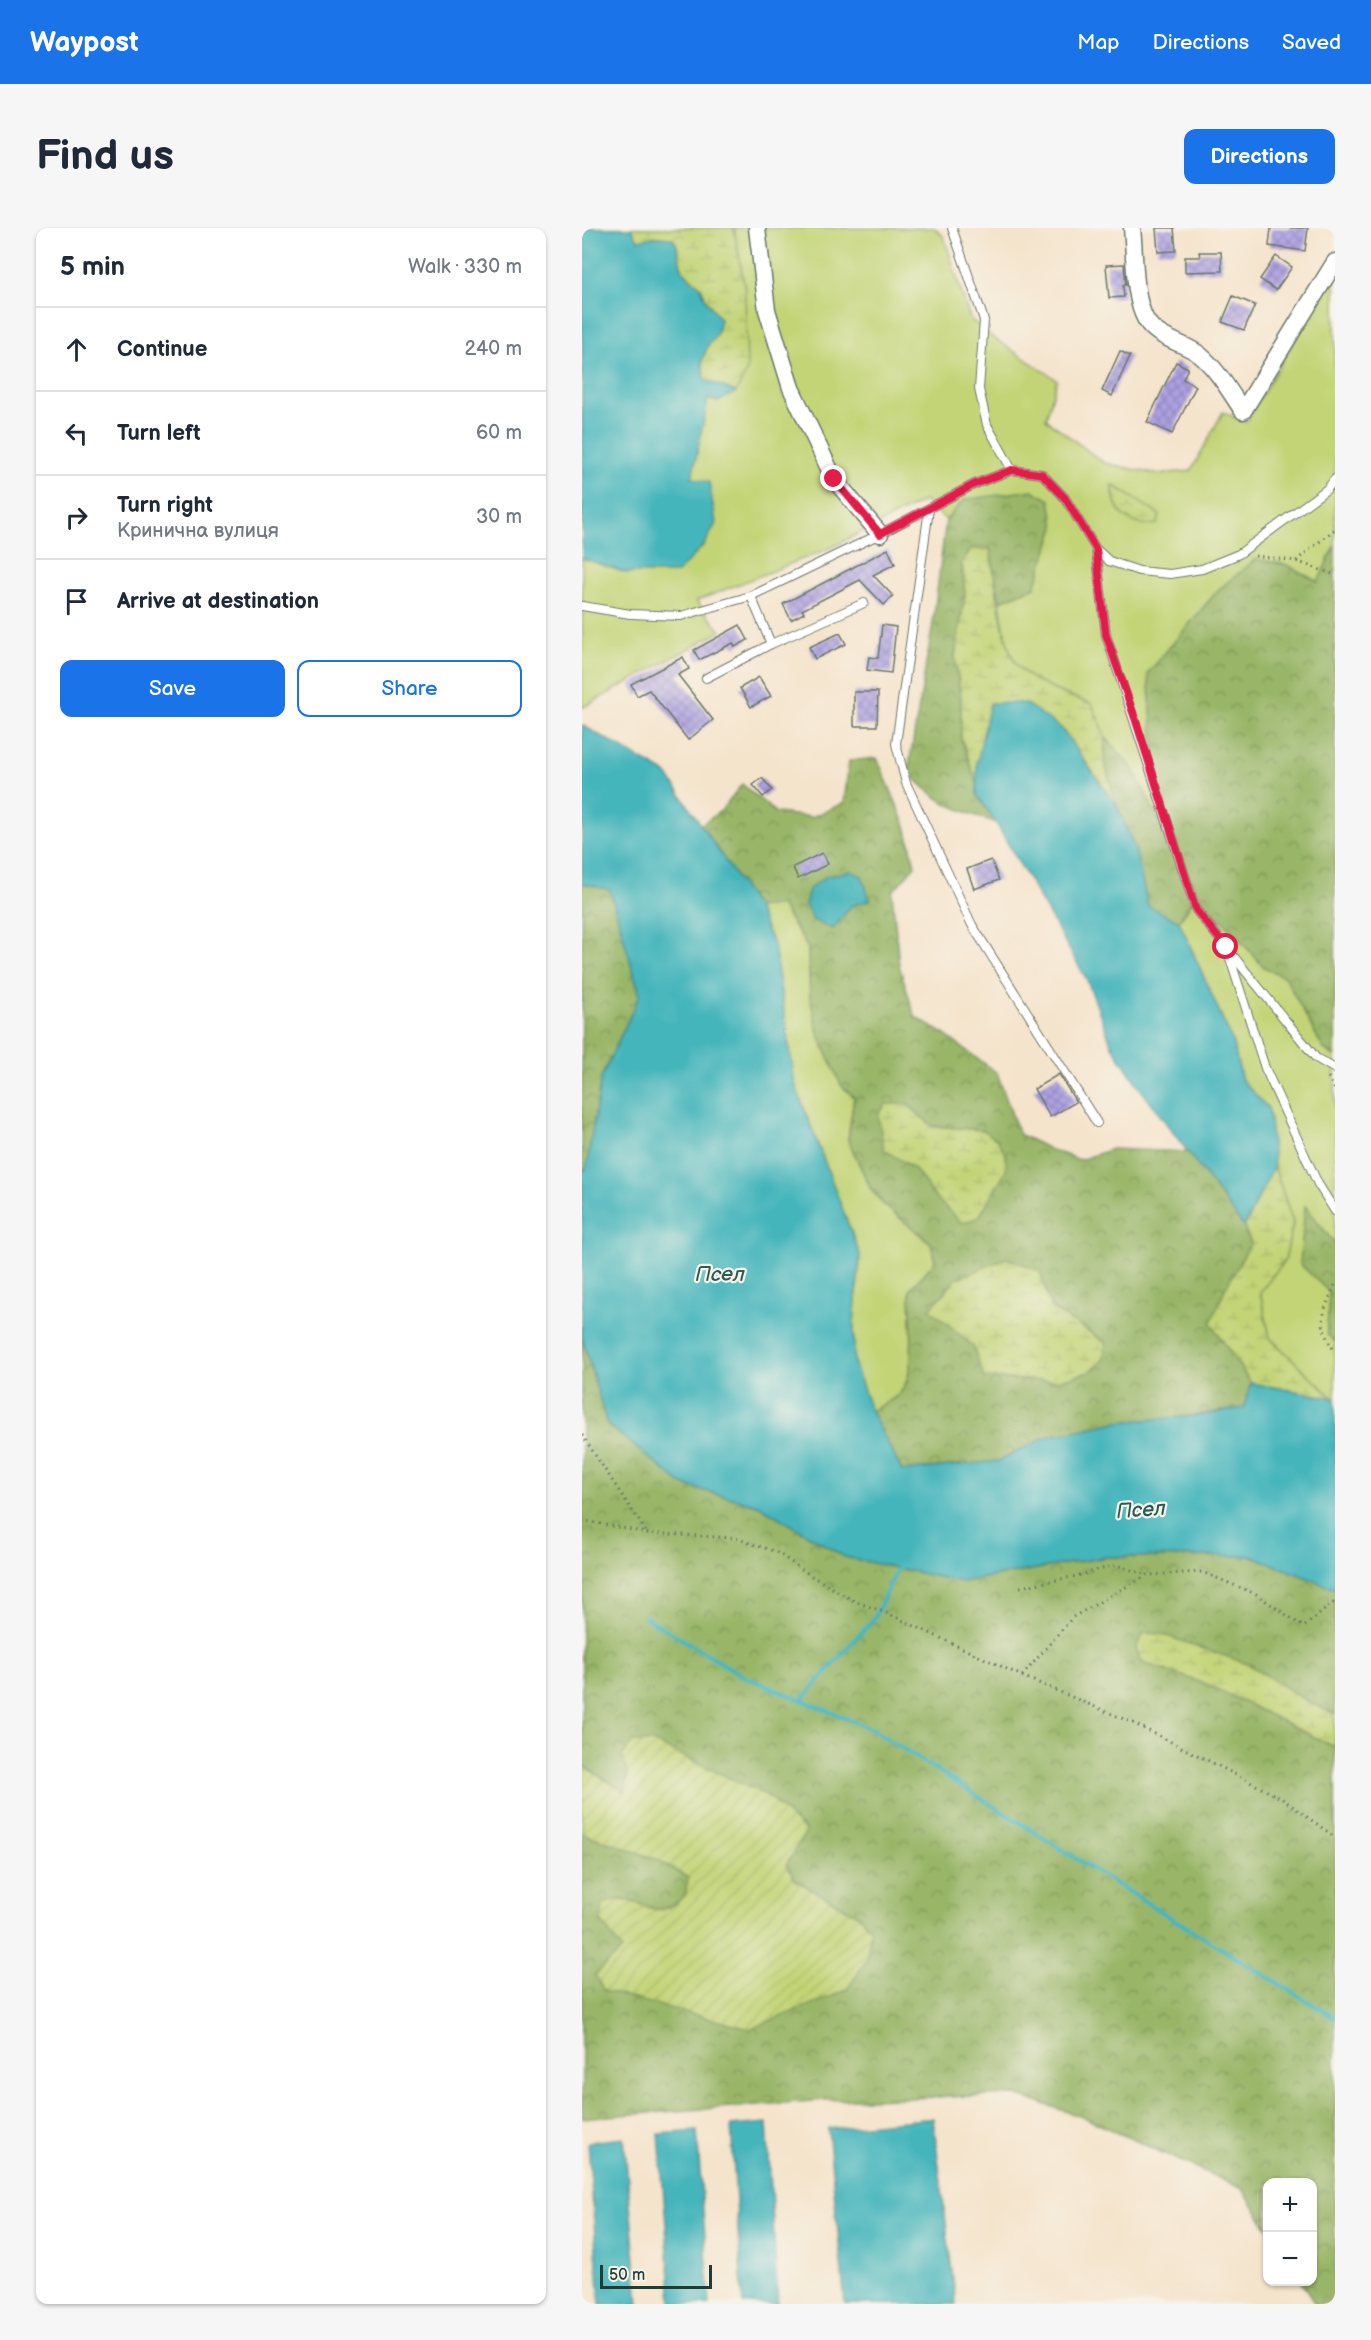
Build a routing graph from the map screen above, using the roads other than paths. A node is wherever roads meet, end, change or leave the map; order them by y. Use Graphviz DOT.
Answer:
graph roads {
  1 [pos="757,228"];
  2 [pos="952,228"];
  3 [pos="1132,228"];
  4 [pos="1335,262"];
  5 [pos="1012,470"];
  6 [pos="1335,479"];
  7 [pos="929,509"];
  8 [pos="880,534"];
  9 [pos="1096,549"];
  10 [pos="751,596"];
  11 [pos="864,603"];
  12 [pos="582,606"];
  13 [pos="771,644"];
  14 [pos="706,678"];
  15 [pos="1226,947"];
  16 [pos="1335,1069"];
  17 [pos="1097,1123"];
  18 [pos="1335,1212"];
  1 -- 8 [label="street"];
  2 -- 5 [label="lane"];
  3 -- 4 [label="street"];
  5 -- 7 [label="lane"];
  5 -- 9 [label="lane"];
  6 -- 9 [label="lane"];
  7 -- 8 [label="lane"];
  7 -- 17 [label="lane"];
  8 -- 10 [label="lane"];
  9 -- 15 [label="lane"];
  10 -- 12 [label="lane"];
  10 -- 13 [label="lane"];
  11 -- 13 [label="lane"];
  13 -- 14 [label="lane"];
  15 -- 16 [label="lane"];
  15 -- 18 [label="lane"];
}
